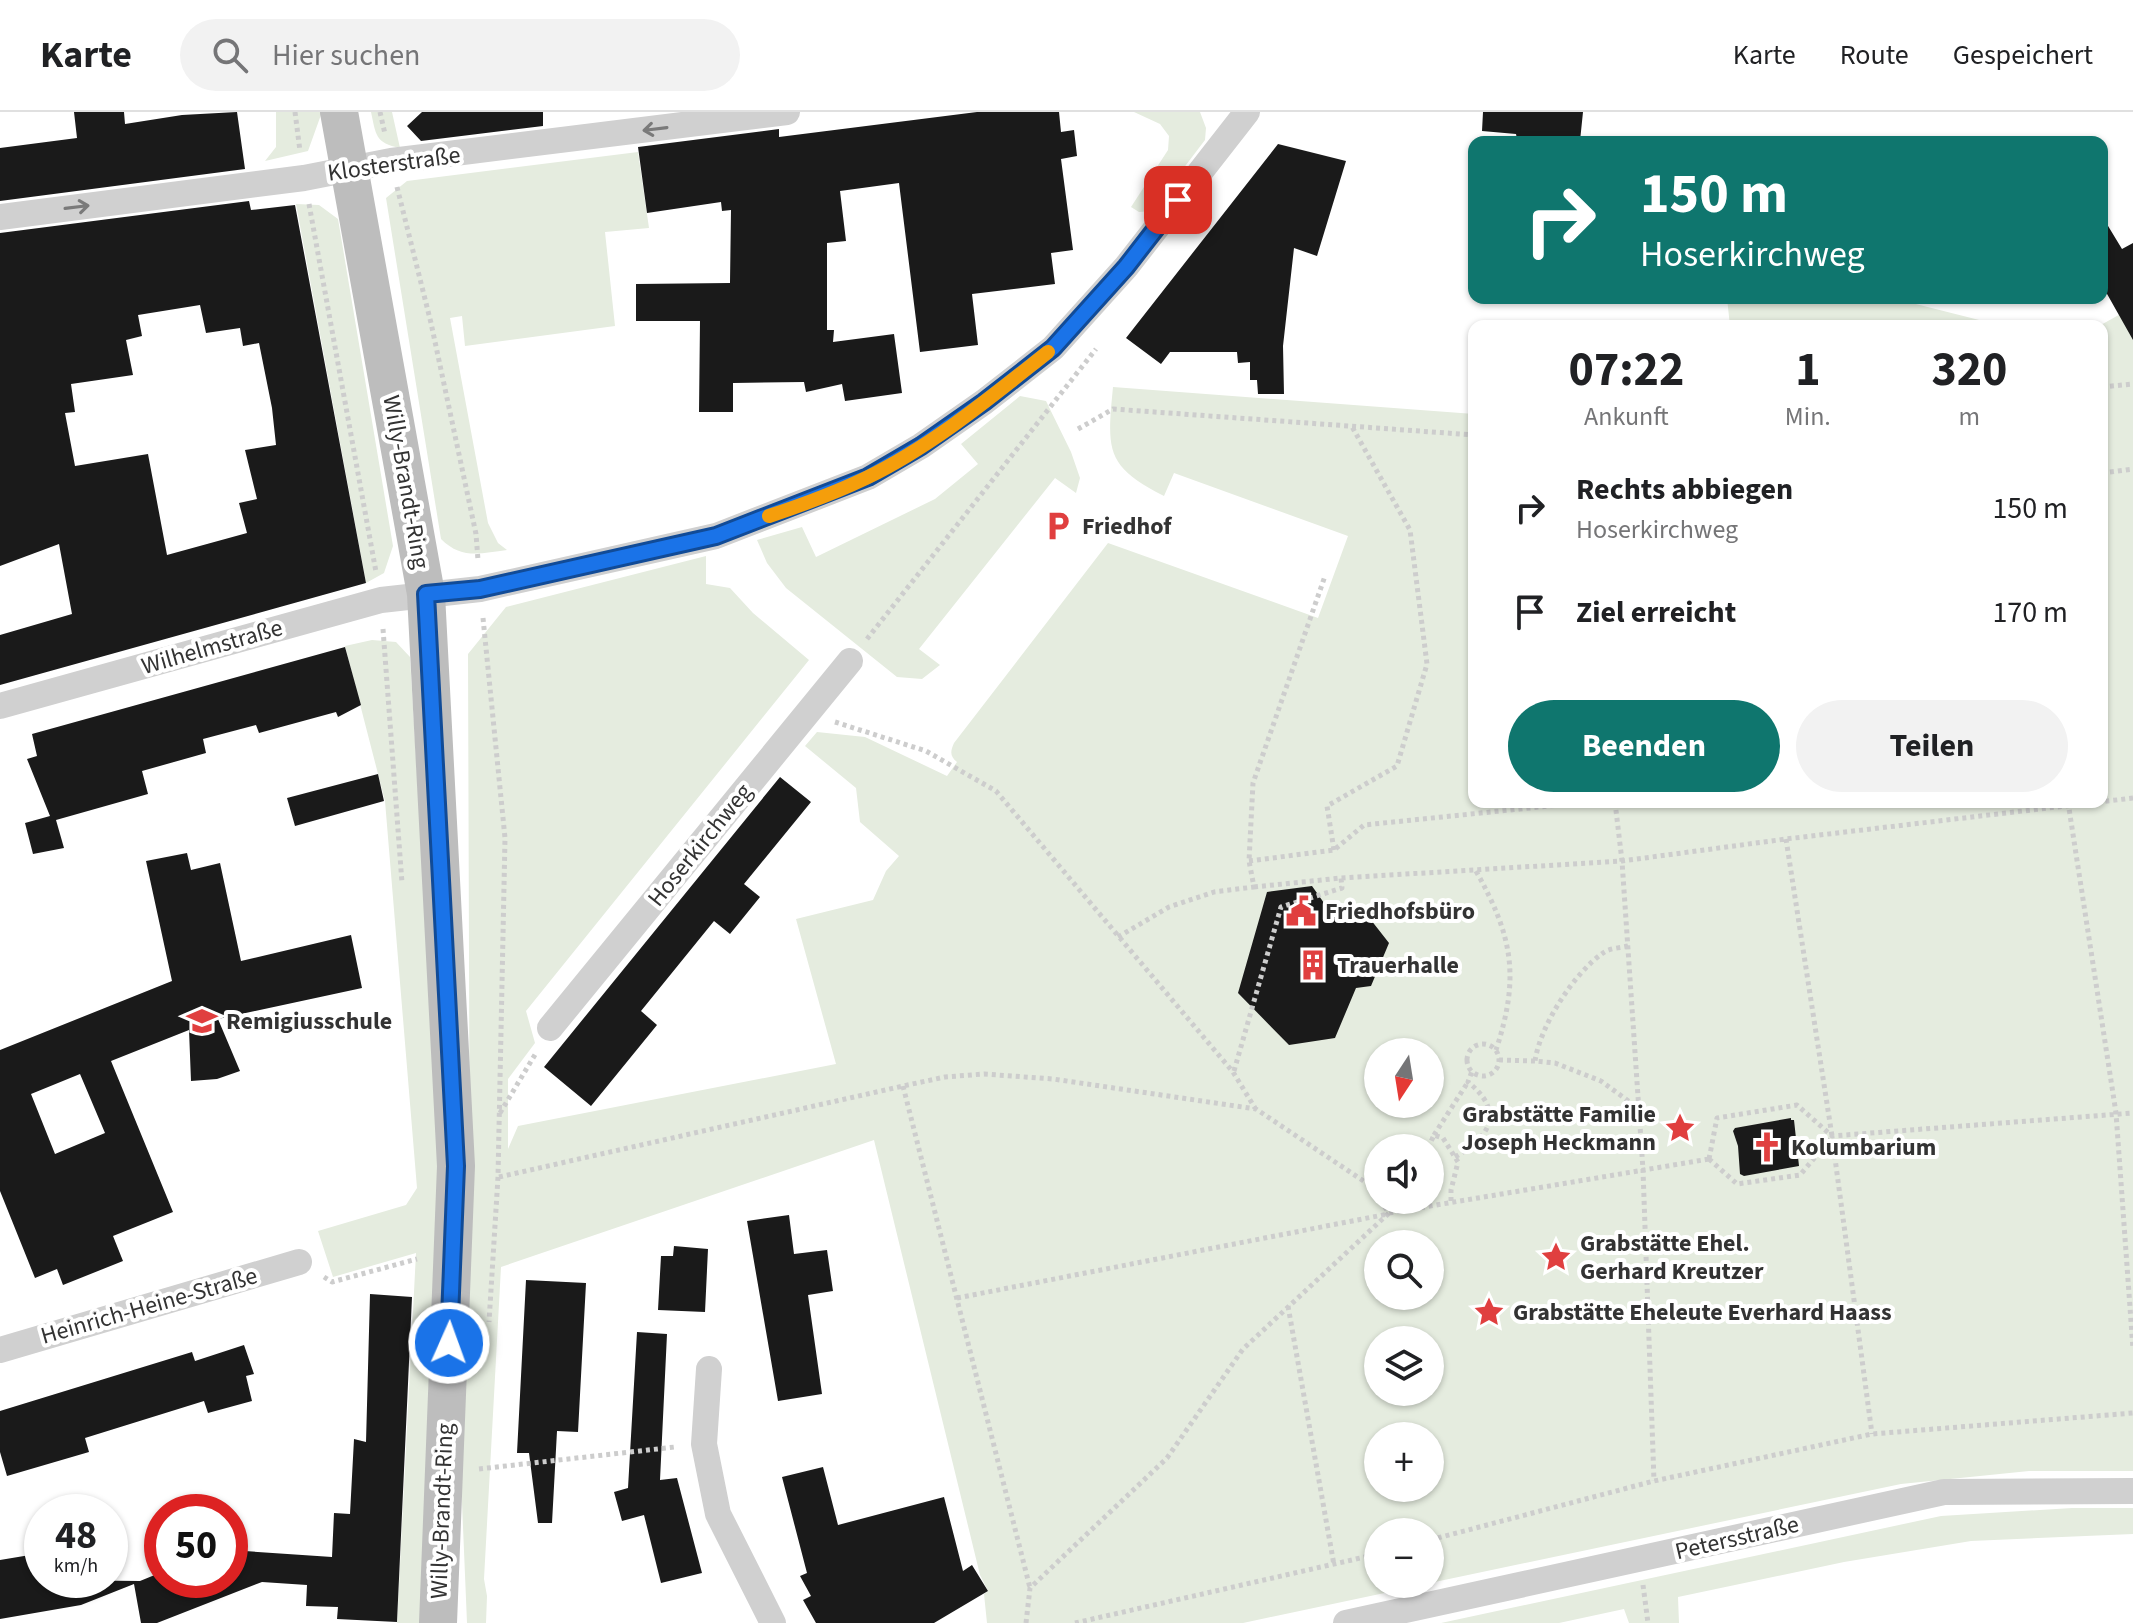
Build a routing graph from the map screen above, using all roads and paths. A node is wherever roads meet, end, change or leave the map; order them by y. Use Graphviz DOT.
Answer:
graph roads {
  1 [pos="295,112"];
  2 [pos="339,112"];
  3 [pos="787,112"];
  4 [pos="1247,112"];
  5 [pos="349,169"];
  6 [pos="304,178"];
  7 [pos="0,217"];
  8 [pos="1104,339"];
  9 [pos="2133,384"];
  10 [pos="2108,386"];
  11 [pos="1351,425"];
  12 [pos="1078,429"];
  13 [pos="1468,435"];
  14 [pos="2133,469"];
  15 [pos="2108,472"];
  16 [pos="1325,576"];
  17 [pos="426,594"];
  18 [pos="381,600"];
  19 [pos="850,661"];
  20 [pos="0,706"];
  21 [pos="808,713"];
  22 [pos="2133,798"];
  23 [pos="2108,800"];
  24 [pos="1530,808"];
  25 [pos="1616,808"];
  26 [pos="2036,808"];
  27 [pos="2069,808"];
  28 [pos="1786,839"];
  29 [pos="1334,850"];
  30 [pos="1249,861"];
  31 [pos="1622,861"];
  32 [pos="1476,871"];
  33 [pos="1341,878"];
  34 [pos="1254,887"];
  35 [pos="1118,937"];
  36 [pos="1628,946"];
  37 [pos="550,1028"];
  38 [pos="1496,1050"];
  39 [pos="1499,1060"];
  40 [pos="1535,1061"];
  41 [pos="1472,1071"];
  42 [pos="1233,1072"];
  43 [pos="1468,1082"];
  44 [pos="903,1086"];
  45 [pos="1256,1109"];
  46 [pos="1639,1109"];
  47 [pos="2116,1113"];
  48 [pos="2133,1113"];
  49 [pos="1435,1134"];
  50 [pos="1832,1136"];
  51 [pos="1444,1140"];
  52 [pos="1455,1157"];
  53 [pos="1709,1159"];
  54 [pos="1643,1170"];
  55 [pos="1364,1181"];
  56 [pos="1451,1203"];
  57 [pos="1444,1204"];
  58 [pos="1384,1214"];
  59 [pos="1388,1214"];
  60 [pos="422,1257"];
  61 [pos="299,1262"];
  62 [pos="957,1298"];
  63 [pos="1288,1305"];
  64 [pos="2133,1349"];
  65 [pos="0,1350"];
  66 [pos="709,1369"];
  67 [pos="2133,1413"];
  68 [pos="1872,1434"];
  69 [pos="704,1444"];
  70 [pos="479,1469"];
  71 [pos="1654,1481"];
  72 [pos="2133,1491"];
  73 [pos="1444,1536"];
  74 [pos="1364,1558"];
  75 [pos="1334,1565"];
  76 [pos="1030,1588"];
  77 [pos="438,1623"];
  78 [pos="773,1623"];
  79 [pos="1026,1623"];
  80 [pos="1075,1623"];
  81 [pos="1346,1623"];
  1 -- 6 [label="path"];
  2 -- 5 [label="main road, Willy-Brandt-Ring"];
  3 -- 5 [label="street, Klosterstraße, one-way"];
  4 -- 17 [label="street"];
  5 -- 6 [label="street, Klosterstraße"];
  5 -- 17 [label="main road, Willy-Brandt-Ring"];
  7 -- 6 [label="street, Klosterstraße, one-way"];
  6 -- 18 [label="path"];
  8 -- 19 [label="path"];
  9 -- 10 [label="path"];
  11 -- 12 [label="path"];
  11 -- 13 [label="path"];
  11 -- 29 [label="path"];
  14 -- 15 [label="path"];
  16 -- 30 [label="path"];
  17 -- 18 [label="street, Wilhelmstraße"];
  17 -- 77 [label="main road, Willy-Brandt-Ring"];
  18 -- 20 [label="street, Wilhelmstraße"];
  19 -- 21 [label="street, Hoserkirchweg"];
  21 -- 35 [label="path"];
  21 -- 37 [label="street, Hoserkirchweg"];
  22 -- 23 [label="path"];
  24 -- 29 [label="path"];
  25 -- 31 [label="path"];
  26 -- 28 [label="path"];
  27 -- 47 [label="path"];
  28 -- 31 [label="path"];
  28 -- 50 [label="path"];
  29 -- 30 [label="path"];
  30 -- 34 [label="path"];
  31 -- 32 [label="path"];
  31 -- 36 [label="path"];
  32 -- 33 [label="path"];
  32 -- 38 [label="path"];
  33 -- 34 [label="path"];
  33 -- 42 [label="path"];
  34 -- 35 [label="path"];
  35 -- 42 [label="path"];
  36 -- 40 [label="path"];
  36 -- 46 [label="path"];
  37 -- 44 [label="path"];
  38 -- 39 [label="path"];
  38 -- 41 [label="path"];
  39 -- 40 [label="path"];
  39 -- 41 [label="path"];
  40 -- 46 [label="path"];
  41 -- 43 [label="path"];
  42 -- 45 [label="path"];
  43 -- 49 [label="path"];
  43 -- 52 [label="path"];
  44 -- 45 [label="path"];
  44 -- 62 [label="path"];
  45 -- 55 [label="path"];
  46 -- 54 [label="path"];
  47 -- 48 [label="path"];
  47 -- 50 [label="path"];
  47 -- 64 [label="path"];
  50 -- 53 [label="path"];
  50 -- 53 [label="path"];
  50 -- 68 [label="path"];
  51 -- 52 [label="path"];
  52 -- 56 [label="path"];
  53 -- 54 [label="path"];
  54 -- 56 [label="path"];
  54 -- 71 [label="path"];
  56 -- 57 [label="path"];
  58 -- 62 [label="path"];
  59 -- 63 [label="path"];
  60 -- 61 [label="path"];
  61 -- 65 [label="street, Heinrich-Heine-Straße"];
  62 -- 76 [label="path"];
  63 -- 75 [label="path"];
  63 -- 76 [label="path"];
  66 -- 69 [label="street"];
  67 -- 68 [label="path"];
  68 -- 71 [label="path"];
  69 -- 70 [label="path"];
  69 -- 78 [label="street"];
  71 -- 73 [label="path"];
  72 -- 81 [label="street, Petersstraße"];
  74 -- 75 [label="path"];
  75 -- 80 [label="path"];
  76 -- 79 [label="path"];
}
